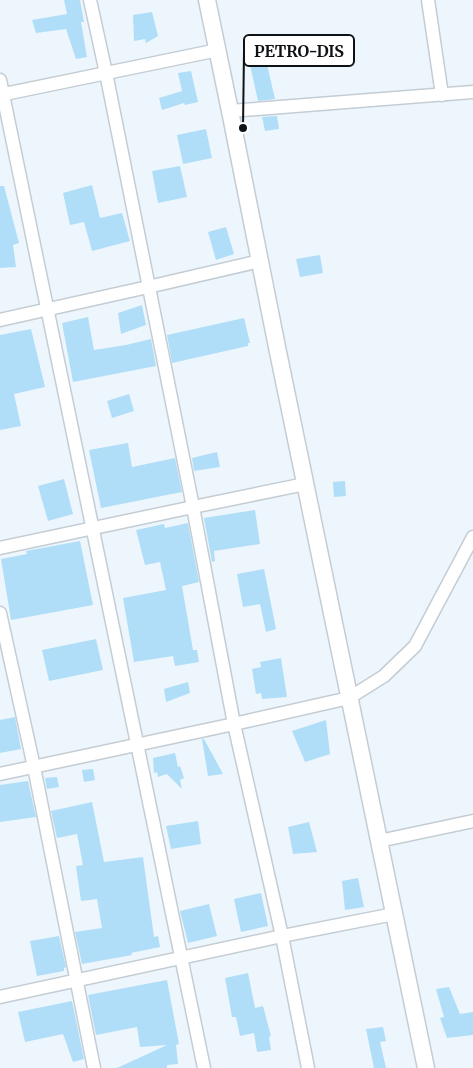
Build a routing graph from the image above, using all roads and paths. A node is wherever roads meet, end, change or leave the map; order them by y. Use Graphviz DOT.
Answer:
graph roads {
  1 [pos="90,0"];
  2 [pos="207,0"];
  3 [pos="428,0"];
  4 [pos="218,50"];
  5 [pos="106,74"];
  6 [pos="0,80"];
  7 [pos="473,92"];
  8 [pos="2,95"];
  9 [pos="442,95"];
  10 [pos="230,111"];
  11 [pos="260,261"];
  12 [pos="148,288"];
  13 [pos="47,310"];
  14 [pos="0,320"];
  15 [pos="305,484"];
  16 [pos="193,507"];
  17 [pos="92,528"];
  18 [pos="473,537"];
  19 [pos="0,548"];
  20 [pos="0,613"];
  21 [pos="3,642"];
  22 [pos="349,698"];
  23 [pos="234,724"];
  24 [pos="137,744"];
  25 [pos="34,767"];
  26 [pos="0,774"];
  27 [pos="473,821"];
  28 [pos="379,841"];
  29 [pos="394,914"];
  30 [pos="282,936"];
  31 [pos="181,959"];
  32 [pos="76,981"];
  33 [pos="0,997"];
  34 [pos="94,1068"];
  35 [pos="204,1068"];
  36 [pos="308,1068"];
  37 [pos="426,1068"];
  1 -- 5 [label="street"];
  2 -- 4 [label="street"];
  3 -- 9 [label="street"];
  4 -- 5 [label="street"];
  4 -- 10 [label="street"];
  5 -- 8 [label="street"];
  5 -- 12 [label="street"];
  6 -- 8 [label="street"];
  7 -- 9 [label="street"];
  8 -- 13 [label="street"];
  9 -- 10 [label="street"];
  10 -- 11 [label="street"];
  11 -- 12 [label="street"];
  11 -- 15 [label="street"];
  12 -- 13 [label="street"];
  12 -- 16 [label="street"];
  13 -- 14 [label="street"];
  13 -- 17 [label="street"];
  15 -- 16 [label="street"];
  15 -- 22 [label="street"];
  16 -- 17 [label="street"];
  16 -- 23 [label="street"];
  17 -- 19 [label="street"];
  17 -- 24 [label="street"];
  18 -- 22 [label="street"];
  20 -- 21 [label="street"];
  21 -- 25 [label="street"];
  22 -- 23 [label="street"];
  22 -- 28 [label="street"];
  23 -- 24 [label="street"];
  23 -- 30 [label="street"];
  24 -- 25 [label="street"];
  24 -- 31 [label="street"];
  25 -- 26 [label="street"];
  25 -- 32 [label="street"];
  27 -- 28 [label="street"];
  28 -- 29 [label="street"];
  29 -- 30 [label="street"];
  29 -- 37 [label="street"];
  30 -- 31 [label="street"];
  30 -- 36 [label="street"];
  31 -- 32 [label="street"];
  31 -- 35 [label="street"];
  32 -- 33 [label="street"];
  32 -- 34 [label="street"];
}
